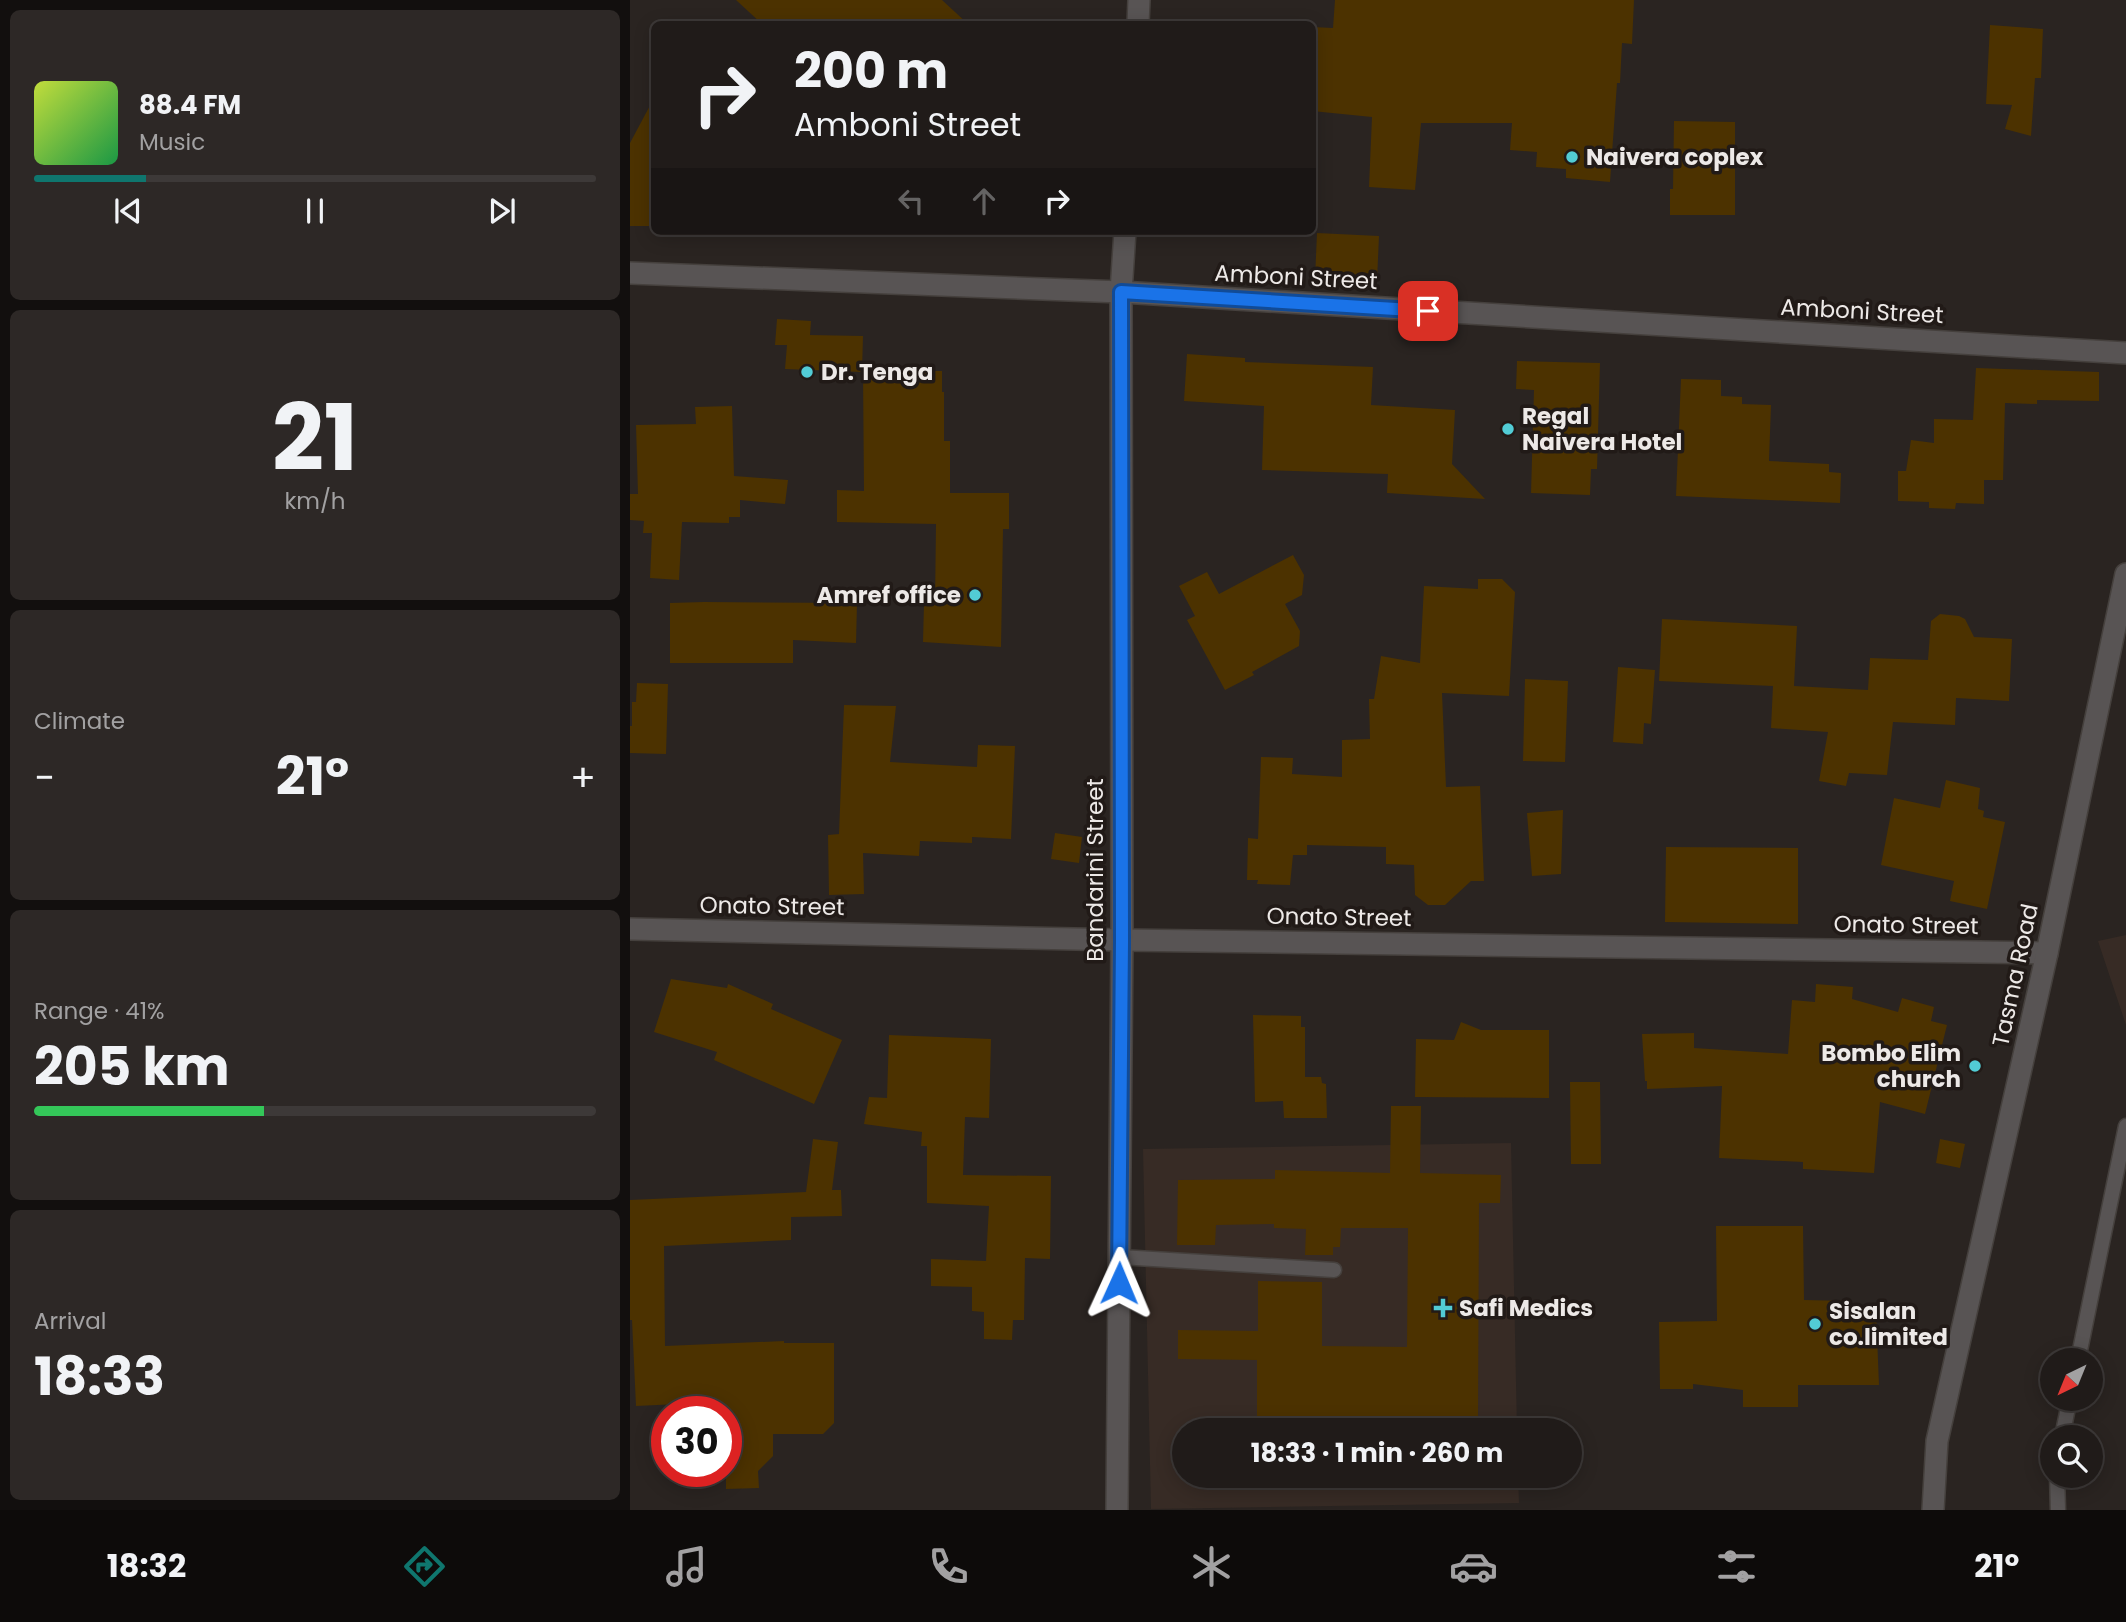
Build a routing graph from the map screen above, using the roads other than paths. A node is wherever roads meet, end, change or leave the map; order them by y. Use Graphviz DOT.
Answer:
graph roads {
  1 [pos="1139,0"];
  2 [pos="1138,21"];
  3 [pos="1125,235"];
  4 [pos="630,273"];
  5 [pos="1121,292"];
  6 [pos="2126,353"];
  7 [pos="2126,574"];
  8 [pos="630,929"];
  9 [pos="1122,940"];
  10 [pos="2047,953"];
  11 [pos="2126,1126"];
  12 [pos="1120,1258"];
  13 [pos="1334,1270"];
  14 [pos="2080,1348"];
  15 [pos="2057,1488"];
  16 [pos="1117,1510"];
  17 [pos="1933,1510"];
  18 [pos="2058,1510"];
  1 -- 2 [label="street"];
  3 -- 5 [label="street, Bandarini Street"];
  4 -- 5 [label="street, Amboni Street"];
  5 -- 6 [label="street, Amboni Street"];
  5 -- 9 [label="street, Bandarini Street"];
  7 -- 10 [label="street, Tasma Road"];
  8 -- 9 [label="street, Onato Street"];
  9 -- 10 [label="street, Onato Street"];
  9 -- 12 [label="street, Bandarini Street"];
  10 -- 17 [label="street, Tasma Road"];
  11 -- 14 [label="lane"];
  12 -- 13 [label="lane"];
  12 -- 16 [label="street, Bandarini Street"];
  15 -- 18 [label="lane"];
}
